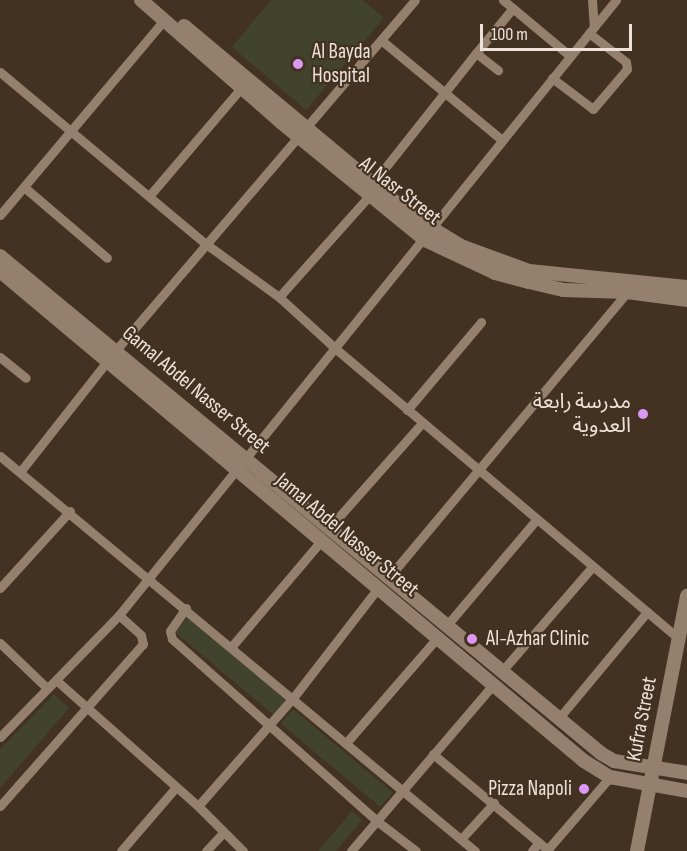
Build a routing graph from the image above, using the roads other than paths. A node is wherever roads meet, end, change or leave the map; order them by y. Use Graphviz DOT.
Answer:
graph roads {
  1 [pos="141,0"];
  2 [pos="153,0"];
  3 [pos="415,0"];
  4 [pos="503,0"];
  5 [pos="592,0"];
  6 [pos="616,0"];
  7 [pos="513,8"];
  8 [pos="164,20"];
  9 [pos="592,30"];
  10 [pos="381,40"];
  11 [pos="476,53"];
  12 [pos="570,56"];
  13 [pos="212,57"];
  14 [pos="498,70"];
  15 [pos="0,72"];
  16 [pos="552,78"];
  17 [pos="241,88"];
  18 [pos="445,93"];
  19 [pos="71,130"];
  20 [pos="301,131"];
  21 [pos="502,140"];
  22 [pos="24,187"];
  23 [pos="371,189"];
  24 [pos="150,195"];
  25 [pos="0,215"];
  26 [pos="427,234"];
  27 [pos="206,244"];
  28 [pos="0,256"];
  29 [pos="107,258"];
  30 [pos="0,271"];
  31 [pos="687,287"];
  32 [pos="627,292"];
  33 [pos="279,297"];
  34 [pos="687,300"];
  35 [pos="481,322"];
  36 [pos="336,349"];
  37 [pos="112,356"];
  38 [pos="0,357"];
  39 [pos="26,378"];
  40 [pos="407,410"];
  41 [pos="422,423"];
  42 [pos="0,456"];
  43 [pos="240,463"];
  44 [pos="478,468"];
  45 [pos="20,472"];
  46 [pos="70,511"];
  47 [pos="536,520"];
  48 [pos="329,528"];
  49 [pos="321,541"];
  50 [pos="592,567"];
  51 [pos="148,577"];
  52 [pos="388,577"];
  53 [pos="0,588"];
  54 [pos="378,588"];
  55 [pos="687,596"];
  56 [pos="186,608"];
  57 [pos="648,612"];
  58 [pos="119,615"];
  59 [pos="447,626"];
  60 [pos="437,638"];
  61 [pos="679,639"];
  62 [pos="0,643"];
  63 [pos="232,646"];
  64 [pos="502,671"];
  65 [pos="56,680"];
  66 [pos="493,685"];
  67 [pos="47,688"];
  68 [pos="293,698"];
  69 [pos="86,709"];
  70 [pos="559,718"];
  71 [pos="268,726"];
  72 [pos="0,737"];
  73 [pos="346,743"];
  74 [pos="433,754"];
  75 [pos="653,767"];
  76 [pos="687,773"];
  77 [pos="609,777"];
  78 [pos="650,785"];
  79 [pos="176,787"];
  80 [pos="401,791"];
  81 [pos="687,791"];
  82 [pos="494,803"];
  83 [pos="0,806"];
  84 [pos="198,806"];
  85 [pos="377,821"];
  86 [pos="223,833"];
  87 [pos="461,839"];
  88 [pos="539,842"];
  89 [pos="549,850"];
  90 [pos="121,851"];
  91 [pos="206,851"];
  92 [pos="243,851"];
  93 [pos="351,851"];
  94 [pos="416,851"];
  95 [pos="475,851"];
  96 [pos="532,851"];
  97 [pos="637,851"];
  1 -- 8 [label="street, Al Nasr Street"];
  2 -- 13 [label="street, Al Nasr Street"];
  3 -- 10 [label="street"];
  4 -- 7 [label="street"];
  5 -- 9 [label="street"];
  6 -- 9 [label="street"];
  7 -- 11 [label="street"];
  7 -- 12 [label="street"];
  8 -- 13 [label="street, Al Nasr Street"];
  8 -- 19 [label="street"];
  9 -- 12 [label="street"];
  9 -- 16 [label="street"];
  10 -- 18 [label="street"];
  10 -- 20 [label="street"];
  11 -- 14 [label="street"];
  11 -- 18 [label="street"];
  12 -- 16 [label="street"];
  13 -- 17 [label="street, Al Nasr Street"];
  13 -- 20 [label="street, Al Nasr Street"];
  15 -- 19 [label="street"];
  16 -- 21 [label="street"];
  17 -- 20 [label="street, Al Nasr Street"];
  17 -- 24 [label="street"];
  18 -- 21 [label="street"];
  18 -- 23 [label="street"];
  19 -- 22 [label="street"];
  19 -- 24 [label="street"];
  20 -- 23 [label="street, Al Nasr Street"];
  20 -- 27 [label="street"];
  21 -- 26 [label="street"];
  22 -- 25 [label="street"];
  22 -- 29 [label="street"];
  23 -- 26 [label="street, Al Nasr Street"];
  23 -- 33 [label="street"];
  24 -- 27 [label="street"];
  26 -- 31 [label="street, Al Nasr Street"];
  26 -- 32 [label="street, Al Nasr Street"];
  26 -- 36 [label="street"];
  27 -- 33 [label="street"];
  27 -- 37 [label="street"];
  28 -- 37 [label="street, Gamal Abdel Nasser Street"];
  30 -- 37 [label="street, Jamal Abdel Nasser Street"];
  32 -- 34 [label="street, Al Nasr Street"];
  32 -- 44 [label="street"];
  33 -- 36 [label="street"];
  35 -- 40 [label="street"];
  36 -- 40 [label="street"];
  36 -- 43 [label="street"];
  37 -- 43 [label="street, Jamal Abdel Nasser Street"];
  37 -- 45 [label="street"];
  38 -- 39 [label="street"];
  40 -- 41 [label="street"];
  41 -- 44 [label="street"];
  41 -- 48 [label="street"];
  42 -- 45 [label="street"];
  43 -- 48 [label="street, Gamal Abdel Nasser Street"];
  43 -- 49 [label="street, Jamal Abdel Nasser Street"];
  43 -- 51 [label="street"];
  44 -- 47 [label="street"];
  44 -- 52 [label="street"];
  45 -- 46 [label="street"];
  46 -- 51 [label="street"];
  46 -- 53 [label="street"];
  47 -- 50 [label="street"];
  47 -- 59 [label="street"];
  48 -- 52 [label="street, Gamal Abdel Nasser Street"];
  49 -- 54 [label="street, Jamal Abdel Nasser Street"];
  49 -- 63 [label="street"];
  50 -- 57 [label="street"];
  50 -- 64 [label="street"];
  51 -- 56 [label="street"];
  51 -- 58 [label="street"];
  52 -- 59 [label="street, Gamal Abdel Nasser Street"];
  54 -- 60 [label="street, Jamal Abdel Nasser Street"];
  54 -- 68 [label="street"];
  55 -- 61 [label="street, Kufra Street"];
  56 -- 63 [label="street"];
  56 -- 71 [label="street"];
  57 -- 61 [label="street"];
  57 -- 70 [label="street"];
  58 -- 65 [label="street"];
  58 -- 69 [label="street"];
  59 -- 64 [label="street, Gamal Abdel Nasser Street"];
  60 -- 66 [label="street, Jamal Abdel Nasser Street"];
  60 -- 73 [label="street"];
  61 -- 75 [label="street, Kufra Street"];
  62 -- 67 [label="street"];
  63 -- 68 [label="street"];
  64 -- 70 [label="street, Gamal Abdel Nasser Street"];
  65 -- 67 [label="street"];
  65 -- 69 [label="street"];
  66 -- 74 [label="street"];
  66 -- 77 [label="street, Jamal Abdel Nasser Street"];
  67 -- 72 [label="street"];
  68 -- 71 [label="street"];
  68 -- 73 [label="street"];
  69 -- 79 [label="street"];
  69 -- 83 [label="street"];
  70 -- 75 [label="street, Gamal Abdel Nasser Street"];
  71 -- 84 [label="street"];
  71 -- 85 [label="street"];
  73 -- 80 [label="street"];
  74 -- 80 [label="street"];
  74 -- 82 [label="street"];
  75 -- 76 [label="street, Gamal Abdel Nasser Street"];
  75 -- 78 [label="street, Kufra Street"];
  77 -- 78 [label="street, Jamal Abdel Nasser Street"];
  77 -- 89 [label="street"];
  78 -- 81 [label="street, Jamal Abdel Nasser Street"];
  78 -- 97 [label="street, Kufra Street"];
  79 -- 84 [label="street"];
  79 -- 90 [label="street"];
  80 -- 85 [label="street"];
  80 -- 87 [label="street"];
  82 -- 87 [label="street"];
  82 -- 88 [label="street"];
  84 -- 86 [label="street"];
  85 -- 93 [label="street"];
  85 -- 94 [label="street"];
  86 -- 91 [label="street"];
  86 -- 92 [label="street"];
  87 -- 95 [label="street"];
  88 -- 89 [label="street"];
  88 -- 96 [label="street"];
}
